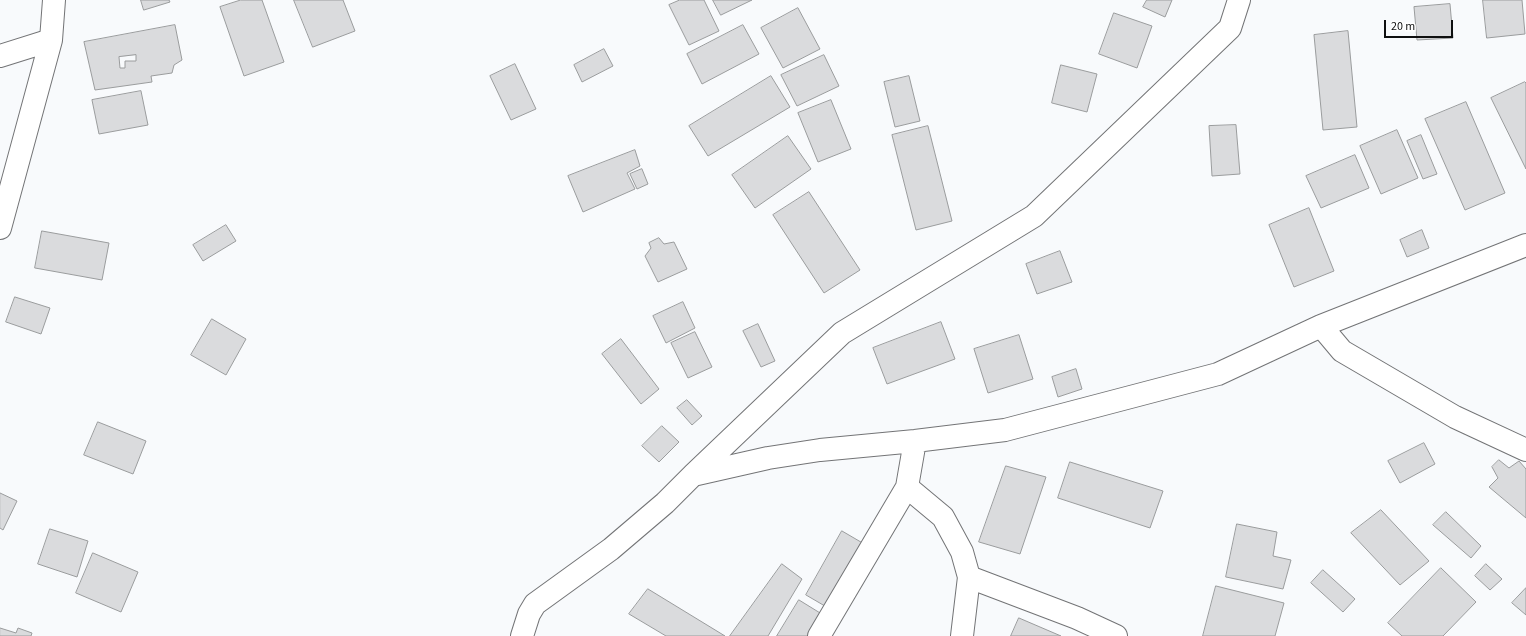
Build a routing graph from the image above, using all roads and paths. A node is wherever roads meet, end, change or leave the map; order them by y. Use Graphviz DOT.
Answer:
graph roads {
  1 [pos="54,0"];
  2 [pos="1238,0"];
  3 [pos="51,40"];
  4 [pos="0,56"];
  5 [pos="0,228"];
  6 [pos="1526,245"];
  7 [pos="1321,326"];
  8 [pos="915,441"];
  9 [pos="1526,450"];
  10 [pos="693,475"];
  11 [pos="907,487"];
  12 [pos="969,577"];
  13 [pos="522,636"];
  14 [pos="819,636"];
  15 [pos="962,636"];
  16 [pos="1116,636"];
  1 -- 3 [label="street"];
  2 -- 10 [label="street"];
  3 -- 4 [label="street"];
  3 -- 5 [label="street"];
  6 -- 7 [label="street"];
  7 -- 8 [label="street"];
  7 -- 9 [label="street"];
  8 -- 10 [label="street"];
  8 -- 11 [label="street"];
  10 -- 13 [label="street"];
  11 -- 12 [label="street"];
  11 -- 14 [label="street"];
  12 -- 15 [label="street"];
  12 -- 16 [label="street"];
}
